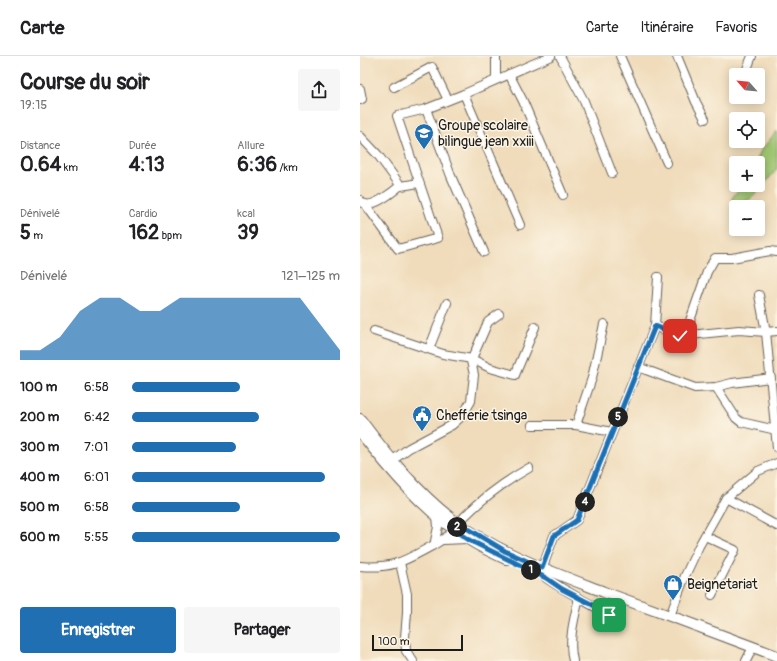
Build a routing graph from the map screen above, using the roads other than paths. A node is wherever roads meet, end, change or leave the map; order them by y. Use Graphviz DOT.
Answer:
graph roads {
  1 [pos="496,56"];
  2 [pos="551,56"];
  3 [pos="560,56"];
  4 [pos="620,56"];
  5 [pos="677,56"];
  6 [pos="752,56"];
  7 [pos="747,68"];
  8 [pos="509,74"];
  9 [pos="496,79"];
  10 [pos="394,87"];
  11 [pos="360,89"];
  12 [pos="464,94"];
  13 [pos="360,100"];
  14 [pos="448,100"];
  15 [pos="426,109"];
  16 [pos="706,119"];
  17 [pos="360,136"];
  18 [pos="667,162"];
  19 [pos="612,174"];
  20 [pos="419,183"];
  21 [pos="401,185"];
  22 [pos="562,195"];
  23 [pos="362,202"];
  24 [pos="520,225"];
  25 [pos="484,252"];
  26 [pos="777,252"];
  27 [pos="658,277"];
  28 [pos="759,295"];
  29 [pos="447,303"];
  30 [pos="499,314"];
  31 [pos="604,324"];
  32 [pos="655,326"];
  33 [pos="535,327"];
  34 [pos="374,331"];
  35 [pos="777,331"];
  36 [pos="766,332"];
  37 [pos="685,336"];
  38 [pos="429,349"];
  39 [pos="472,359"];
  40 [pos="638,366"];
  41 [pos="771,378"];
  42 [pos="716,387"];
  43 [pos="360,419"];
  44 [pos="532,425"];
  45 [pos="576,425"];
  46 [pos="776,430"];
  47 [pos="360,432"];
  48 [pos="612,432"];
  49 [pos="777,448"];
  50 [pos="393,460"];
  51 [pos="777,463"];
  52 [pos="528,468"];
  53 [pos="726,498"];
  54 [pos="438,516"];
  55 [pos="457,524"];
  56 [pos="777,526"];
  57 [pos="705,536"];
  58 [pos="467,539"];
  59 [pos="437,542"];
  60 [pos="400,563"];
  61 [pos="360,566"];
  62 [pos="544,573"];
  63 [pos="712,595"];
  64 [pos="579,598"];
  65 [pos="609,615"];
  66 [pos="670,616"];
  67 [pos="777,656"];
  68 [pos="748,657"];
  69 [pos="413,661"];
  70 [pos="573,661"];
  71 [pos="772,661"];
  1 -- 9 [label="street"];
  2 -- 8 [label="street"];
  3 -- 19 [label="street"];
  4 -- 18 [label="street"];
  5 -- 16 [label="street"];
  6 -- 7 [label="street"];
  8 -- 9 [label="street"];
  8 -- 22 [label="street"];
  9 -- 12 [label="street"];
  10 -- 14 [label="street"];
  11 -- 13 [label="street"];
  12 -- 14 [label="street"];
  12 -- 24 [label="street"];
  14 -- 15 [label="street"];
  15 -- 20 [label="street"];
  15 -- 25 [label="street"];
  17 -- 21 [label="street"];
  20 -- 21 [label="street"];
  20 -- 23 [label="street"];
  21 -- 23 [label="street"];
  26 -- 37 [label="street"];
  27 -- 32 [label="street"];
  28 -- 36 [label="street"];
  29 -- 38 [label="street"];
  30 -- 39 [label="street"];
  31 -- 45 [label="street"];
  32 -- 37 [label="street"];
  32 -- 40 [label="street"];
  33 -- 39 [label="street"];
  34 -- 38 [label="street"];
  35 -- 36 [label="street"];
  36 -- 37 [label="street"];
  36 -- 41 [label="street"];
  38 -- 39 [label="street"];
  39 -- 50 [label="street"];
  40 -- 42 [label="street"];
  40 -- 48 [label="street"];
  41 -- 42 [label="street"];
  41 -- 46 [label="street"];
  42 -- 46 [label="street"];
  43 -- 50 [label="main road"];
  44 -- 45 [label="street"];
  45 -- 48 [label="street"];
  46 -- 49 [label="street"];
  47 -- 54 [label="main road"];
  48 -- 62 [label="street"];
  50 -- 55 [label="main road"];
  51 -- 53 [label="street"];
  52 -- 55 [label="street"];
  53 -- 56 [label="street"];
  53 -- 57 [label="street"];
  54 -- 55 [label="main road"];
  54 -- 59 [label="street"];
  55 -- 58 [label="main road"];
  55 -- 59 [label="street"];
  55 -- 62 [label="main road"];
  57 -- 63 [label="street"];
  57 -- 66 [label="street"];
  58 -- 59 [label="street"];
  58 -- 62 [label="main road"];
  59 -- 60 [label="street"];
  60 -- 61 [label="street"];
  60 -- 69 [label="street"];
  62 -- 64 [label="street"];
  62 -- 66 [label="main road"];
  62 -- 68 [label="main road"];
  64 -- 65 [label="street"];
  64 -- 70 [label="street"];
  66 -- 67 [label="main road"];
  68 -- 71 [label="main road"];
}
